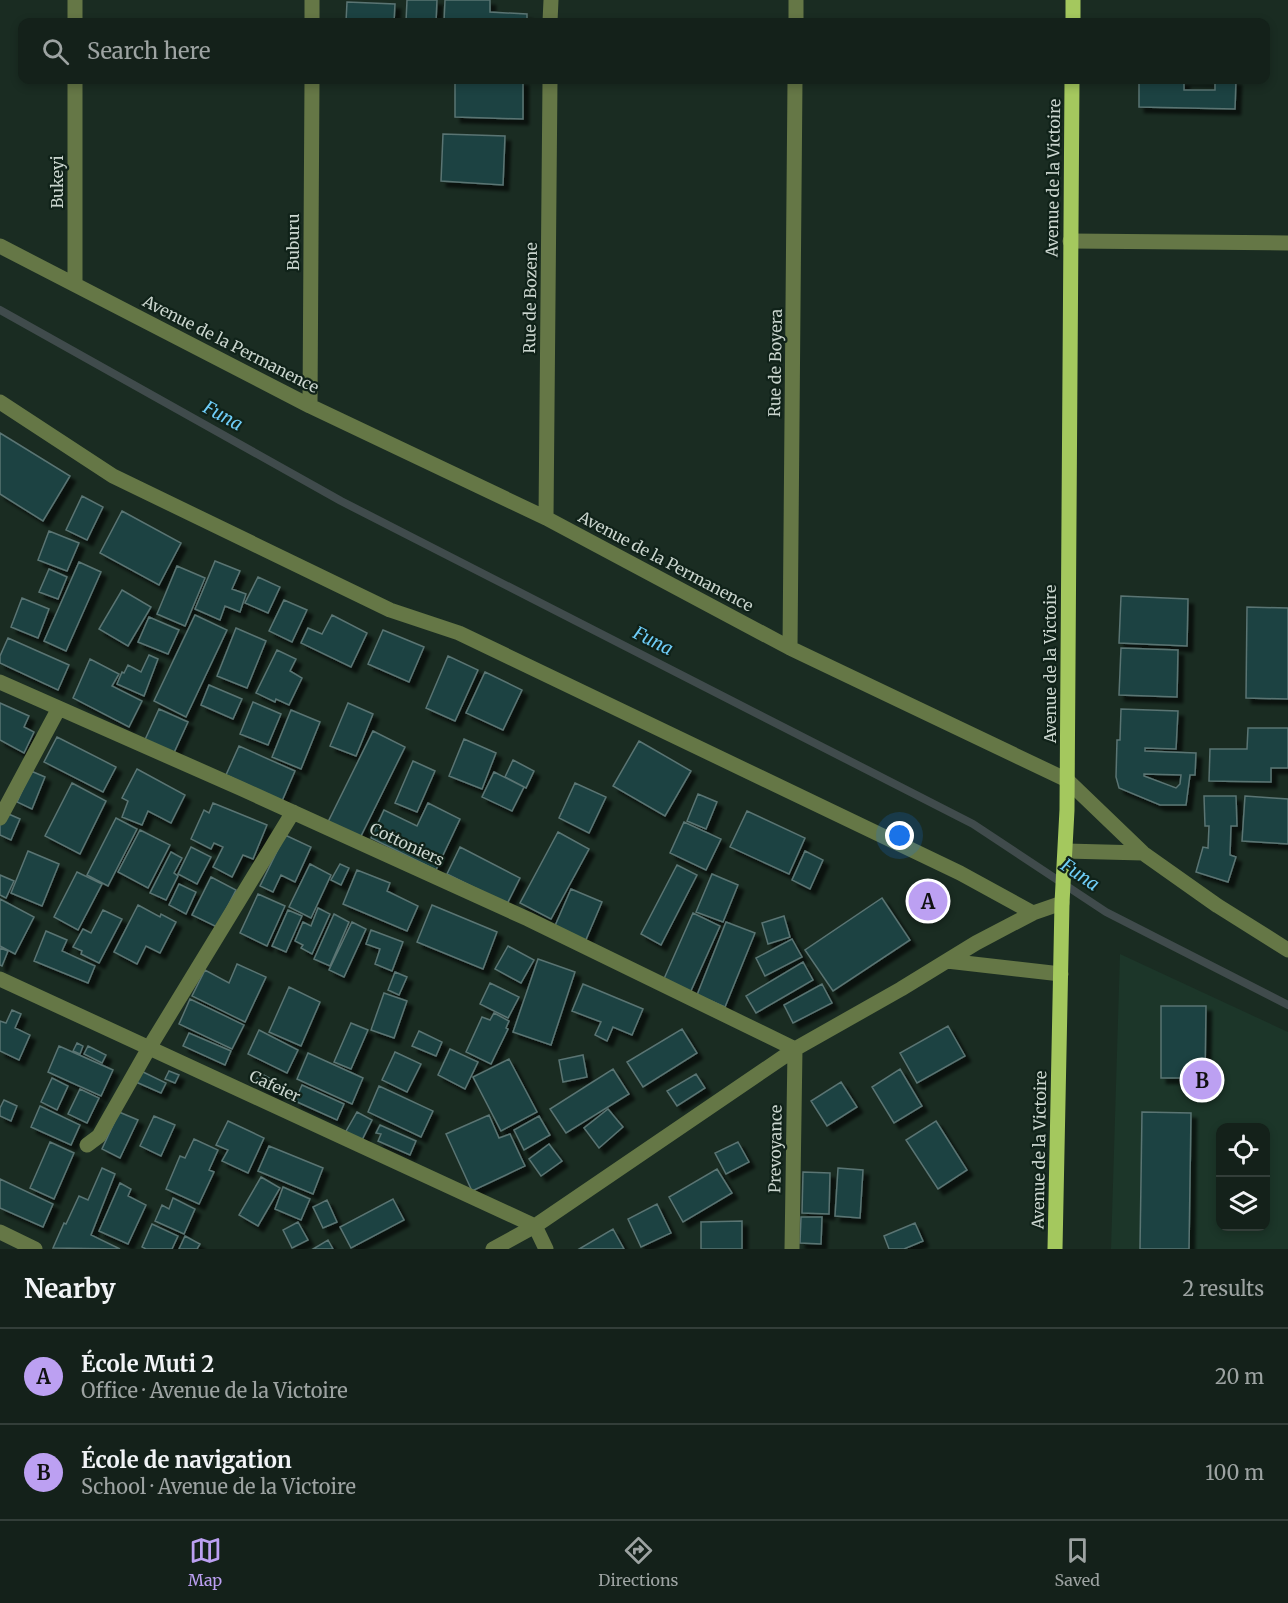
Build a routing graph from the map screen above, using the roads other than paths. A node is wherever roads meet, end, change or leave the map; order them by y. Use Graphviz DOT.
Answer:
graph roads {
  1 [pos="75,0"];
  2 [pos="312,0"];
  3 [pos="550,0"];
  4 [pos="796,0"];
  5 [pos="1073,0"];
  6 [pos="75,18"];
  7 [pos="312,18"];
  8 [pos="550,18"];
  9 [pos="796,18"];
  10 [pos="1073,18"];
  11 [pos="75,84"];
  12 [pos="312,84"];
  13 [pos="550,84"];
  14 [pos="795,84"];
  15 [pos="1072,84"];
  16 [pos="1070,241"];
  17 [pos="1288,243"];
  18 [pos="0,246"];
  19 [pos="75,284"];
  20 [pos="0,402"];
  21 [pos="310,406"];
  22 [pos="546,518"];
  23 [pos="790,648"];
  24 [pos="0,682"];
  25 [pos="59,708"];
  26 [pos="1067,780"];
  27 [pos="293,812"];
  28 [pos="0,818"];
  29 [pos="1143,853"];
  30 [pos="1065,859"];
  31 [pos="1063,898"];
  32 [pos="1033,913"];
  33 [pos="1288,950"];
  34 [pos="947,961"];
  35 [pos="1061,974"];
  36 [pos="0,979"];
  37 [pos="149,1048"];
  38 [pos="795,1049"];
  39 [pos="87,1145"];
  40 [pos="535,1226"];
  41 [pos="0,1232"];
  42 [pos="35,1249"];
  43 [pos="493,1249"];
  44 [pos="546,1249"];
  45 [pos="792,1249"];
  46 [pos="1054,1249"];
  1 -- 6 [label="street"];
  2 -- 7 [label="street"];
  3 -- 8 [label="street"];
  4 -- 9 [label="street"];
  5 -- 10 [label="main road"];
  11 -- 19 [label="street, Bukeyi"];
  12 -- 21 [label="street, Buburu"];
  13 -- 22 [label="street, Rue de Bozene"];
  14 -- 23 [label="street, Rue de Boyera"];
  15 -- 16 [label="main road, Avenue de la Victoire"];
  16 -- 17 [label="street"];
  16 -- 26 [label="main road, Avenue de la Victoire"];
  18 -- 19 [label="street, Avenue de la Permanence"];
  19 -- 21 [label="street, Avenue de la Permanence"];
  20 -- 32 [label="street"];
  21 -- 22 [label="street, Avenue de la Permanence"];
  22 -- 23 [label="street, Avenue de la Permanence"];
  23 -- 26 [label="street, Avenue de la Permanence"];
  24 -- 25 [label="street, Cottoniers"];
  25 -- 27 [label="street, Cottoniers"];
  25 -- 28 [label="street"];
  26 -- 29 [label="street, Avenue de la Permanence"];
  26 -- 30 [label="main road, Avenue de la Victoire"];
  27 -- 37 [label="street"];
  27 -- 38 [label="street, Cottoniers"];
  29 -- 30 [label="street"];
  29 -- 33 [label="street, Avenue de la Permanence"];
  30 -- 31 [label="main road, Avenue de la Victoire"];
  31 -- 32 [label="street"];
  31 -- 35 [label="main road, Avenue de la Victoire"];
  32 -- 34 [label="street"];
  34 -- 35 [label="street"];
  34 -- 38 [label="street"];
  35 -- 46 [label="main road, Avenue de la Victoire"];
  36 -- 37 [label="street, Cafeier"];
  37 -- 39 [label="street"];
  37 -- 40 [label="street, Cafeier"];
  38 -- 40 [label="street"];
  38 -- 45 [label="street, Prevoyance"];
  40 -- 43 [label="street"];
  40 -- 44 [label="street"];
  41 -- 42 [label="street"];
}
